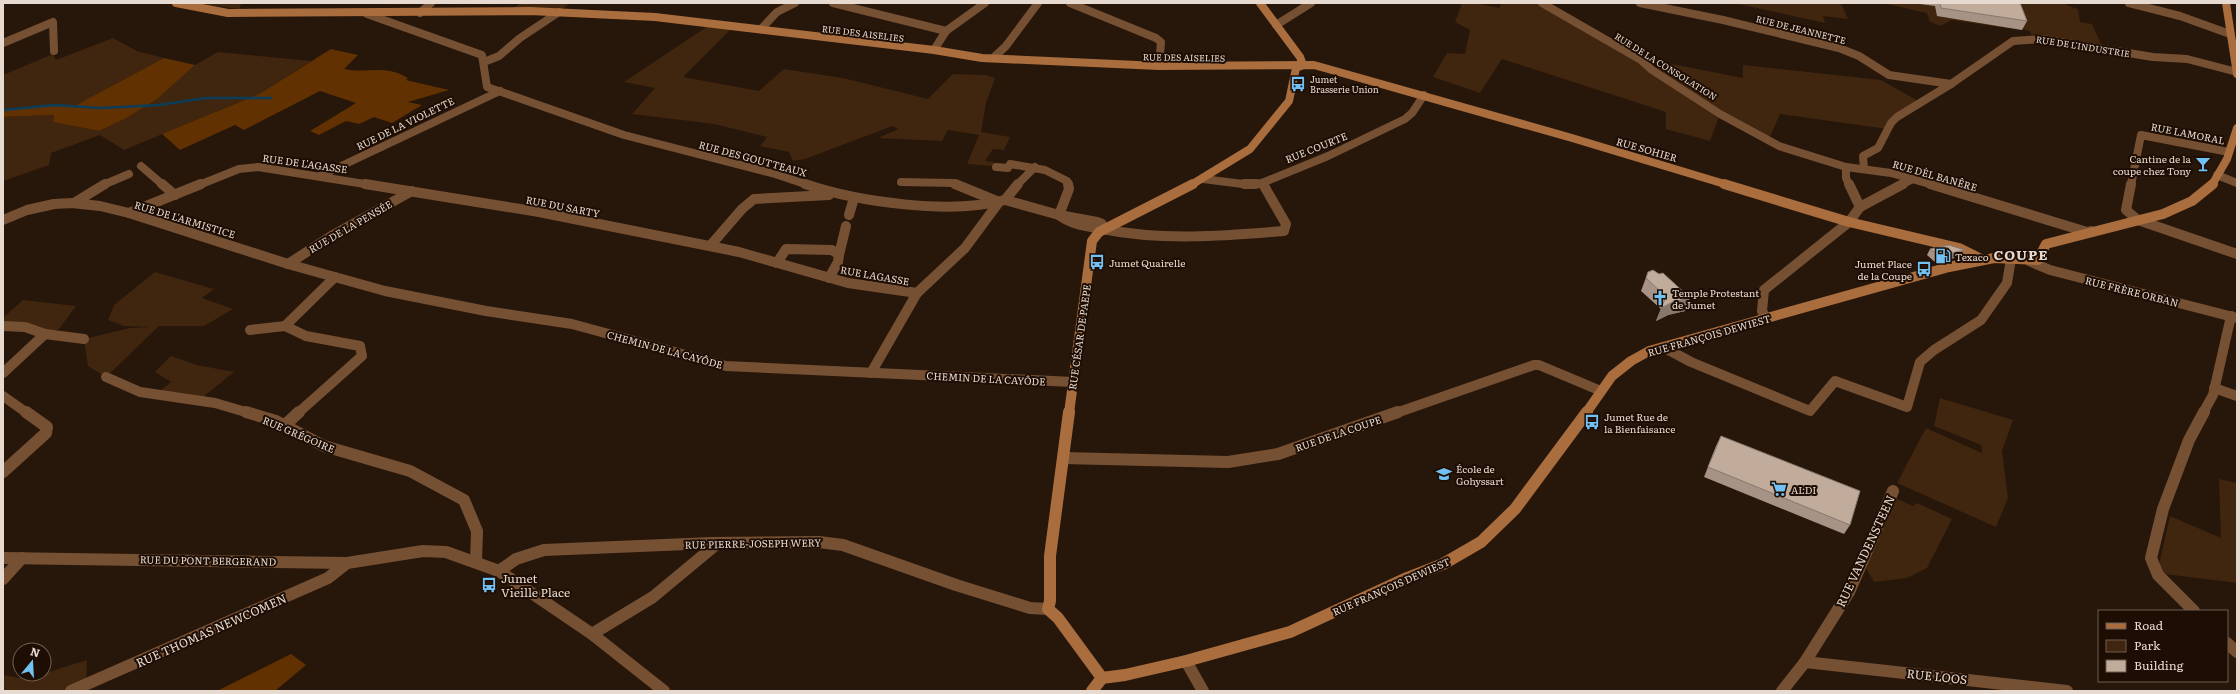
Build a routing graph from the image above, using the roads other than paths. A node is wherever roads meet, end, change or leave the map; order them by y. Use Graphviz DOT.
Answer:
graph roads {
  1 [pos="176,3"];
  2 [pos="431,3"];
  3 [pos="795,3"];
  4 [pos="833,3"];
  5 [pos="985,3"];
  6 [pos="1038,3"];
  7 [pos="1070,3"];
  8 [pos="1260,3"];
  9 [pos="1311,3"];
  10 [pos="1542,3"];
  11 [pos="1640,3"];
  12 [pos="2129,3"];
  13 [pos="2226,3"];
  14 [pos="420,12"];
  15 [pos="559,12"];
  16 [pos="367,14"];
  17 [pos="1276,25"];
  18 [pos="761,30"];
  19 [pos="946,31"];
  20 [pos="2232,36"];
  21 [pos="3,43"];
  22 [pos="934,50"];
  23 [pos="54,51"];
  24 [pos="993,58"];
  25 [pos="484,62"];
  26 [pos="1303,65"];
  27 [pos="1159,66"];
  28 [pos="2237,73"];
  29 [pos="1951,84"];
  30 [pos="500,91"];
  31 [pos="1424,95"];
  32 [pos="2237,128"];
  33 [pos="1777,149"];
  34 [pos="2229,152"];
  35 [pos="141,166"];
  36 [pos="1035,167"];
  37 [pos="1846,167"];
  38 [pos="996,168"];
  39 [pos="1864,168"];
  40 [pos="129,174"];
  41 [pos="2217,175"];
  42 [pos="320,176"];
  43 [pos="1203,179"];
  44 [pos="1913,179"];
  45 [pos="901,182"];
  46 [pos="1262,183"];
  47 [pos="2237,184"];
  48 [pos="412,190"];
  49 [pos="834,194"];
  50 [pos="174,195"];
  51 [pos="854,198"];
  52 [pos="1002,201"];
  53 [pos="74,203"];
  54 [pos="1860,206"];
  55 [pos="129,213"];
  56 [pos="849,215"];
  57 [pos="1059,215"];
  58 [pos="3,220"];
  59 [pos="2138,220"];
  60 [pos="1849,222"];
  61 [pos="846,226"];
  62 [pos="1104,230"];
  63 [pos="2091,231"];
  64 [pos="710,246"];
  65 [pos="2237,254"];
  66 [pos="839,255"];
  67 [pos="2011,259"];
  68 [pos="1983,260"];
  69 [pos="2029,261"];
  70 [pos="778,263"];
  71 [pos="288,264"];
  72 [pos="335,277"];
  73 [pos="829,278"];
  74 [pos="917,294"];
  75 [pos="2234,317"];
  76 [pos="1766,318"];
  77 [pos="3,326"];
  78 [pos="285,326"];
  79 [pos="250,330"];
  80 [pos="45,334"];
  81 [pos="84,339"];
  82 [pos="1663,347"];
  83 [pos="3,373"];
  84 [pos="871,373"];
  85 [pos="106,377"];
  86 [pos="1072,382"];
  87 [pos="2214,388"];
  88 [pos="1601,391"];
  89 [pos="3,396"];
  90 [pos="2237,396"];
  91 [pos="284,426"];
  92 [pos="1063,458"];
  93 [pos="3,472"];
  94 [pos="1893,491"];
  95 [pos="718,543"];
  96 [pos="3,558"];
  97 [pos="22,558"];
  98 [pos="476,562"];
  99 [pos="346,563"];
  100 [pos="499,571"];
  101 [pos="3,579"];
  102 [pos="1048,609"];
  103 [pos="2193,610"];
  104 [pos="592,634"];
  105 [pos="2228,643"];
  106 [pos="2237,652"];
  107 [pos="1186,661"];
  108 [pos="1805,662"];
  109 [pos="1102,678"];
  110 [pos="71,691"];
  111 [pos="664,691"];
  112 [pos="1092,691"];
  113 [pos="1203,691"];
  114 [pos="1782,691"];
  115 [pos="2068,691"];
  1 -- 16 [label="street, RUE DES AISELIES"];
  2 -- 14 [label="street"];
  3 -- 18 [label="street"];
  4 -- 19 [label="street"];
  5 -- 19 [label="street"];
  6 -- 24 [label="street"];
  7 -- 27 [label="street"];
  8 -- 17 [label="street"];
  9 -- 17 [label="street"];
  10 -- 33 [label="street, RUE DE LA CONSOLATION"];
  11 -- 29 [label="street, RUE DE JEANNETTE"];
  12 -- 20 [label="street"];
  13 -- 20 [label="street"];
  14 -- 15 [label="street, RUE DES AISELIES"];
  14 -- 16 [label="street, RUE DES AISELIES"];
  15 -- 18 [label="street, RUE DES AISELIES"];
  15 -- 25 [label="street"];
  16 -- 25 [label="street"];
  17 -- 26 [label="street"];
  18 -- 22 [label="street, RUE DES AISELIES"];
  19 -- 22 [label="street"];
  20 -- 28 [label="street"];
  21 -- 23 [label="street"];
  22 -- 24 [label="street, RUE DES AISELIES"];
  24 -- 27 [label="street, RUE DES AISELIES"];
  25 -- 30 [label="street, RUE DES GOUTTEAUX"];
  26 -- 27 [label="street, RUE DES AISELIES"];
  26 -- 31 [label="street, RUE SOHIER"];
  26 -- 43 [label="street, RUE CÉSAR DE PAEPE"];
  28 -- 29 [label="street, RUE DE L'INDUSTRIE"];
  29 -- 39 [label="street, RUE DE L'INDUSTRIE"];
  30 -- 42 [label="street, RUE DE LA VIOLETTE"];
  30 -- 49 [label="street, RUE DES GOUTTEAUX"];
  31 -- 46 [label="street, RUE COURTE"];
  31 -- 60 [label="street, RUE SOHIER"];
  32 -- 34 [label="street"];
  33 -- 37 [label="street, RUE DÈL BANÊRE"];
  34 -- 41 [label="street"];
  34 -- 59 [label="street, RUE LAMORAL"];
  35 -- 50 [label="street"];
  36 -- 38 [label="street"];
  36 -- 52 [label="street"];
  36 -- 57 [label="street"];
  37 -- 39 [label="street, RUE DÈL BANÊRE"];
  37 -- 54 [label="street"];
  39 -- 44 [label="street, RUE DÈL BANÊRE"];
  40 -- 53 [label="street"];
  41 -- 47 [label="street"];
  41 -- 59 [label="street"];
  42 -- 48 [label="street, RUE DE L'AGASSE"];
  42 -- 50 [label="street, RUE DE L'AGASSE"];
  43 -- 46 [label="street, RUE COURTE"];
  43 -- 62 [label="street, RUE CÉSAR DE PAEPE"];
  44 -- 54 [label="street"];
  44 -- 63 [label="street, RUE DÈL BANÊRE"];
  45 -- 52 [label="street"];
  46 -- 62 [label="street"];
  48 -- 64 [label="street, RUE DU SARTY"];
  48 -- 71 [label="street, RUE DE LA PENSÉE"];
  49 -- 51 [label="street, RUE DES GOUTTEAUX"];
  49 -- 64 [label="street"];
  50 -- 55 [label="street, RUE DE L'AGASSE"];
  51 -- 52 [label="street, RUE DES GOUTTEAUX"];
  51 -- 56 [label="street"];
  52 -- 57 [label="street"];
  52 -- 74 [label="street"];
  53 -- 55 [label="street, RUE DE L'ARMISTICE"];
  53 -- 58 [label="street, RUE DE L'ARMISTICE"];
  54 -- 60 [label="street"];
  55 -- 71 [label="street, RUE DE L'ARMISTICE"];
  57 -- 62 [label="street"];
  59 -- 63 [label="street"];
  59 -- 65 [label="street"];
  60 -- 68 [label="street, RUE SOHIER"];
  60 -- 76 [label="street"];
  61 -- 66 [label="street, RUE LAGASSE"];
  62 -- 86 [label="street, RUE CÉSAR DE PAEPE"];
  63 -- 69 [label="street"];
  64 -- 70 [label="street, RUE LAGASSE"];
  66 -- 70 [label="street, RUE LAGASSE"];
  66 -- 73 [label="street, RUE LAGASSE"];
  67 -- 68 [label="street, RUE FRANÇOIS DEWIEST"];
  67 -- 69 [label="street, RUE FRANÇOIS DEWIEST"];
  67 -- 82 [label="street"];
  68 -- 76 [label="street, RUE FRANÇOIS DEWIEST"];
  69 -- 75 [label="street, RUE FRÈRE ORBAN"];
  70 -- 73 [label="street, RUE LAGASSE"];
  71 -- 72 [label="street, CHEMIN DE LA CAYÔDE"];
  72 -- 78 [label="street"];
  72 -- 84 [label="street, CHEMIN DE LA CAYÔDE"];
  73 -- 74 [label="street, RUE LAGASSE"];
  74 -- 84 [label="street"];
  75 -- 87 [label="street"];
  76 -- 82 [label="street, RUE FRANÇOIS DEWIEST"];
  77 -- 80 [label="street"];
  78 -- 79 [label="street"];
  78 -- 91 [label="street"];
  80 -- 81 [label="street"];
  80 -- 83 [label="street"];
  82 -- 88 [label="street, RUE FRANÇOIS DEWIEST"];
  84 -- 86 [label="street, CHEMIN DE LA CAYÔDE"];
  85 -- 91 [label="street, RUE GRÉGOIRE"];
  86 -- 92 [label="street, RUE CÉSAR DE PAEPE"];
  87 -- 90 [label="street"];
  87 -- 103 [label="street"];
  88 -- 92 [label="street, RUE DE LA COUPE"];
  88 -- 107 [label="street, RUE FRANÇOIS DEWIEST"];
  89 -- 93 [label="street"];
  91 -- 98 [label="street, RUE GRÉGOIRE"];
  92 -- 102 [label="street, RUE CÉSAR DE PAEPE"];
  94 -- 108 [label="street, RUE VANDENSTEEN"];
  95 -- 100 [label="street, RUE PIERRE-JOSEPH WERY"];
  95 -- 102 [label="street, RUE PIERRE-JOSEPH WERY"];
  95 -- 104 [label="street"];
  96 -- 97 [label="street, RUE DU PONT BERGERAND"];
  97 -- 99 [label="street, RUE DU PONT BERGERAND"];
  97 -- 101 [label="street"];
  98 -- 99 [label="street, RUE DU PONT BERGERAND"];
  98 -- 100 [label="street, RUE DU PONT BERGERAND"];
  99 -- 110 [label="street, RUE THOMAS NEWCOMEN"];
  100 -- 104 [label="street, RUE DU PONT BERGERAND"];
  102 -- 109 [label="street"];
  104 -- 111 [label="street, RUE DU PONT BERGERAND"];
  105 -- 106 [label="street"];
  107 -- 109 [label="street, RUE FRANÇOIS DEWIEST"];
  107 -- 113 [label="street"];
  108 -- 114 [label="street, RUE VANDENSTEEN"];
  108 -- 115 [label="street, RUE LOOS"];
  109 -- 112 [label="street"];
}
